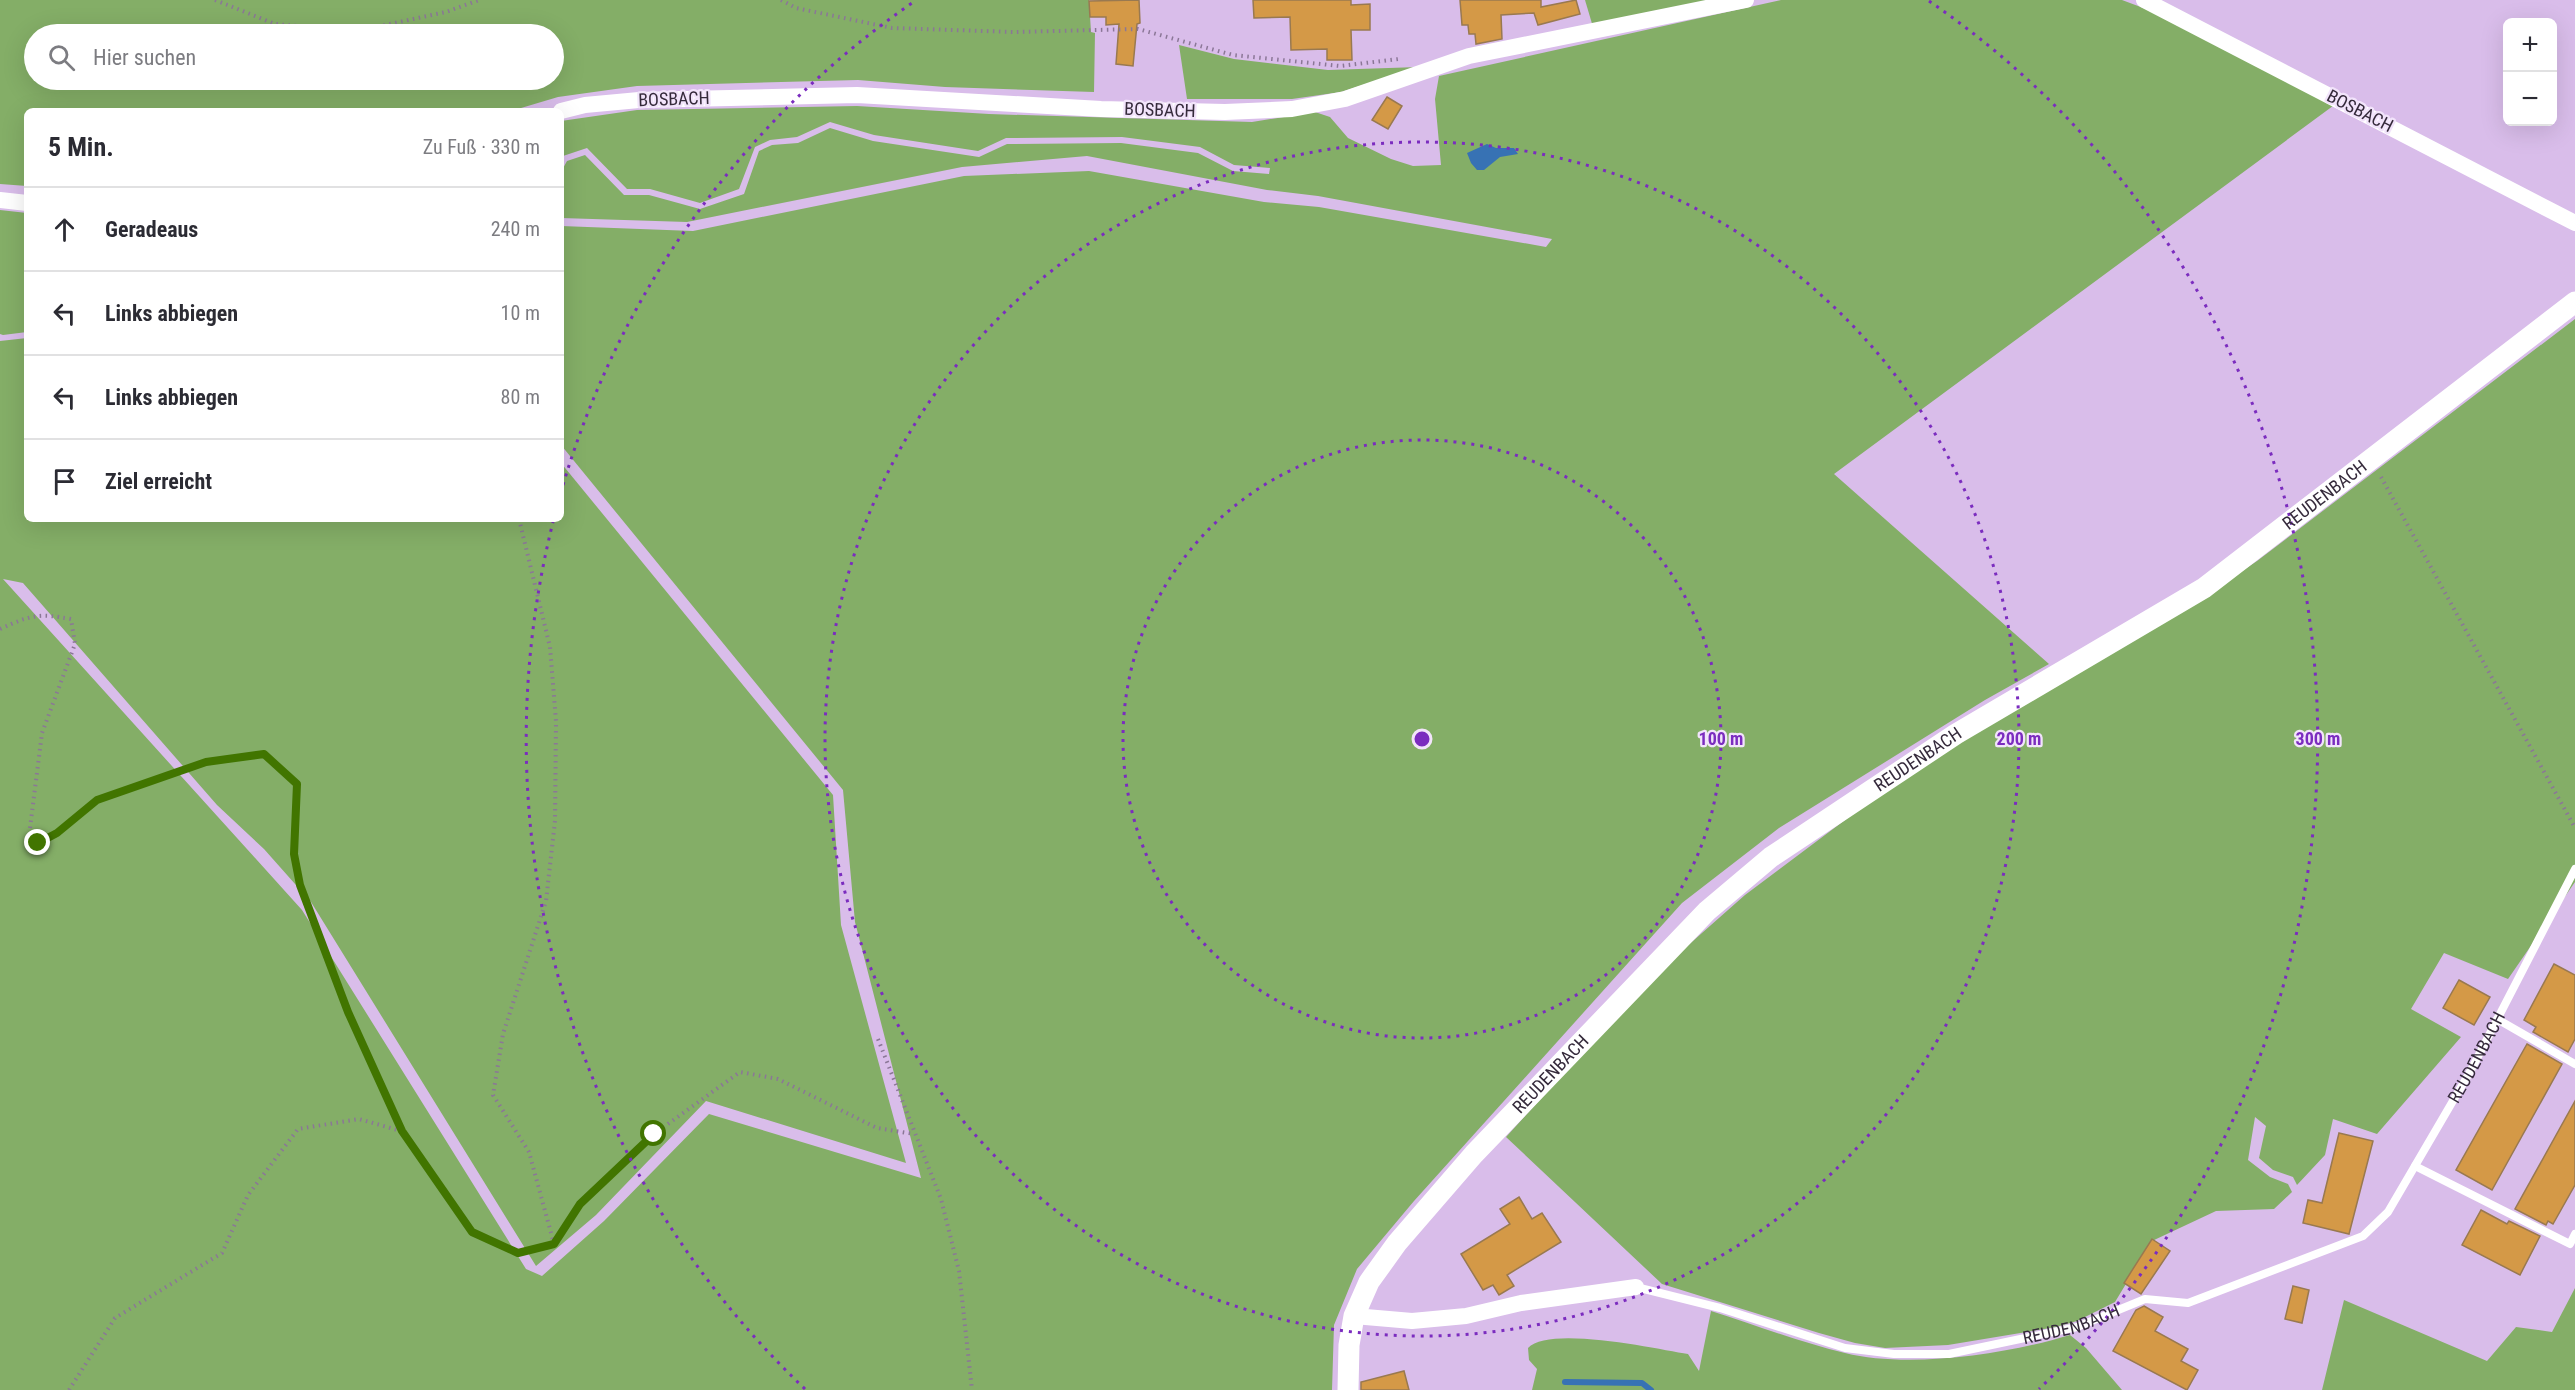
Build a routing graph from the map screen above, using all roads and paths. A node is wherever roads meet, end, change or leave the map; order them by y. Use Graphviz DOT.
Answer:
graph roads {
  1 [pos="215,0"];
  2 [pos="479,0"];
  3 [pos="780,0"];
  4 [pos="1746,0"];
  5 [pos="2144,0"];
  6 [pos="275,24"];
  7 [pos="390,24"];
  8 [pos="1407,58"];
  9 [pos="564,110"];
  10 [pos="0,200"];
  11 [pos="24,203"];
  12 [pos="2575,223"];
  13 [pos="2575,302"];
  14 [pos="2372,461"];
  15 [pos="520,522"];
  16 [pos="0,629"];
  17 [pos="2575,828"];
  18 [pos="2575,869"];
  19 [pos="2497,1019"];
  20 [pos="878,1040"];
  21 [pos="2575,1064"];
  22 [pos="402,1131"];
  23 [pos="914,1134"];
  24 [pos="2415,1166"];
  25 [pos="2575,1234"];
  26 [pos="554,1244"];
  27 [pos="1636,1287"];
  28 [pos="1354,1316"];
  29 [pos="1350,1386"];
  30 [pos="69,1390"];
  31 [pos="972,1390"];
  1 -- 6 [label="path"];
  2 -- 7 [label="path"];
  3 -- 8 [label="path"];
  4 -- 9 [label="street, BOSBACH"];
  5 -- 12 [label="street, BOSBACH"];
  10 -- 11 [label="street"];
  13 -- 14 [label="street, REUDENBACH"];
  14 -- 17 [label="path"];
  14 -- 28 [label="street, REUDENBACH"];
  15 -- 26 [label="path"];
  16 -- 22 [label="path"];
  18 -- 19 [label="lane, REUDENBACH"];
  19 -- 21 [label="lane"];
  19 -- 24 [label="lane, REUDENBACH"];
  20 -- 23 [label="path"];
  22 -- 26 [label="path"];
  22 -- 30 [label="path"];
  23 -- 26 [label="path"];
  23 -- 31 [label="path"];
  24 -- 25 [label="lane"];
  24 -- 27 [label="lane, REUDENBACH"];
  27 -- 28 [label="street, REUDENBACH"];
  28 -- 29 [label="street, REUDENBACH"];
}
